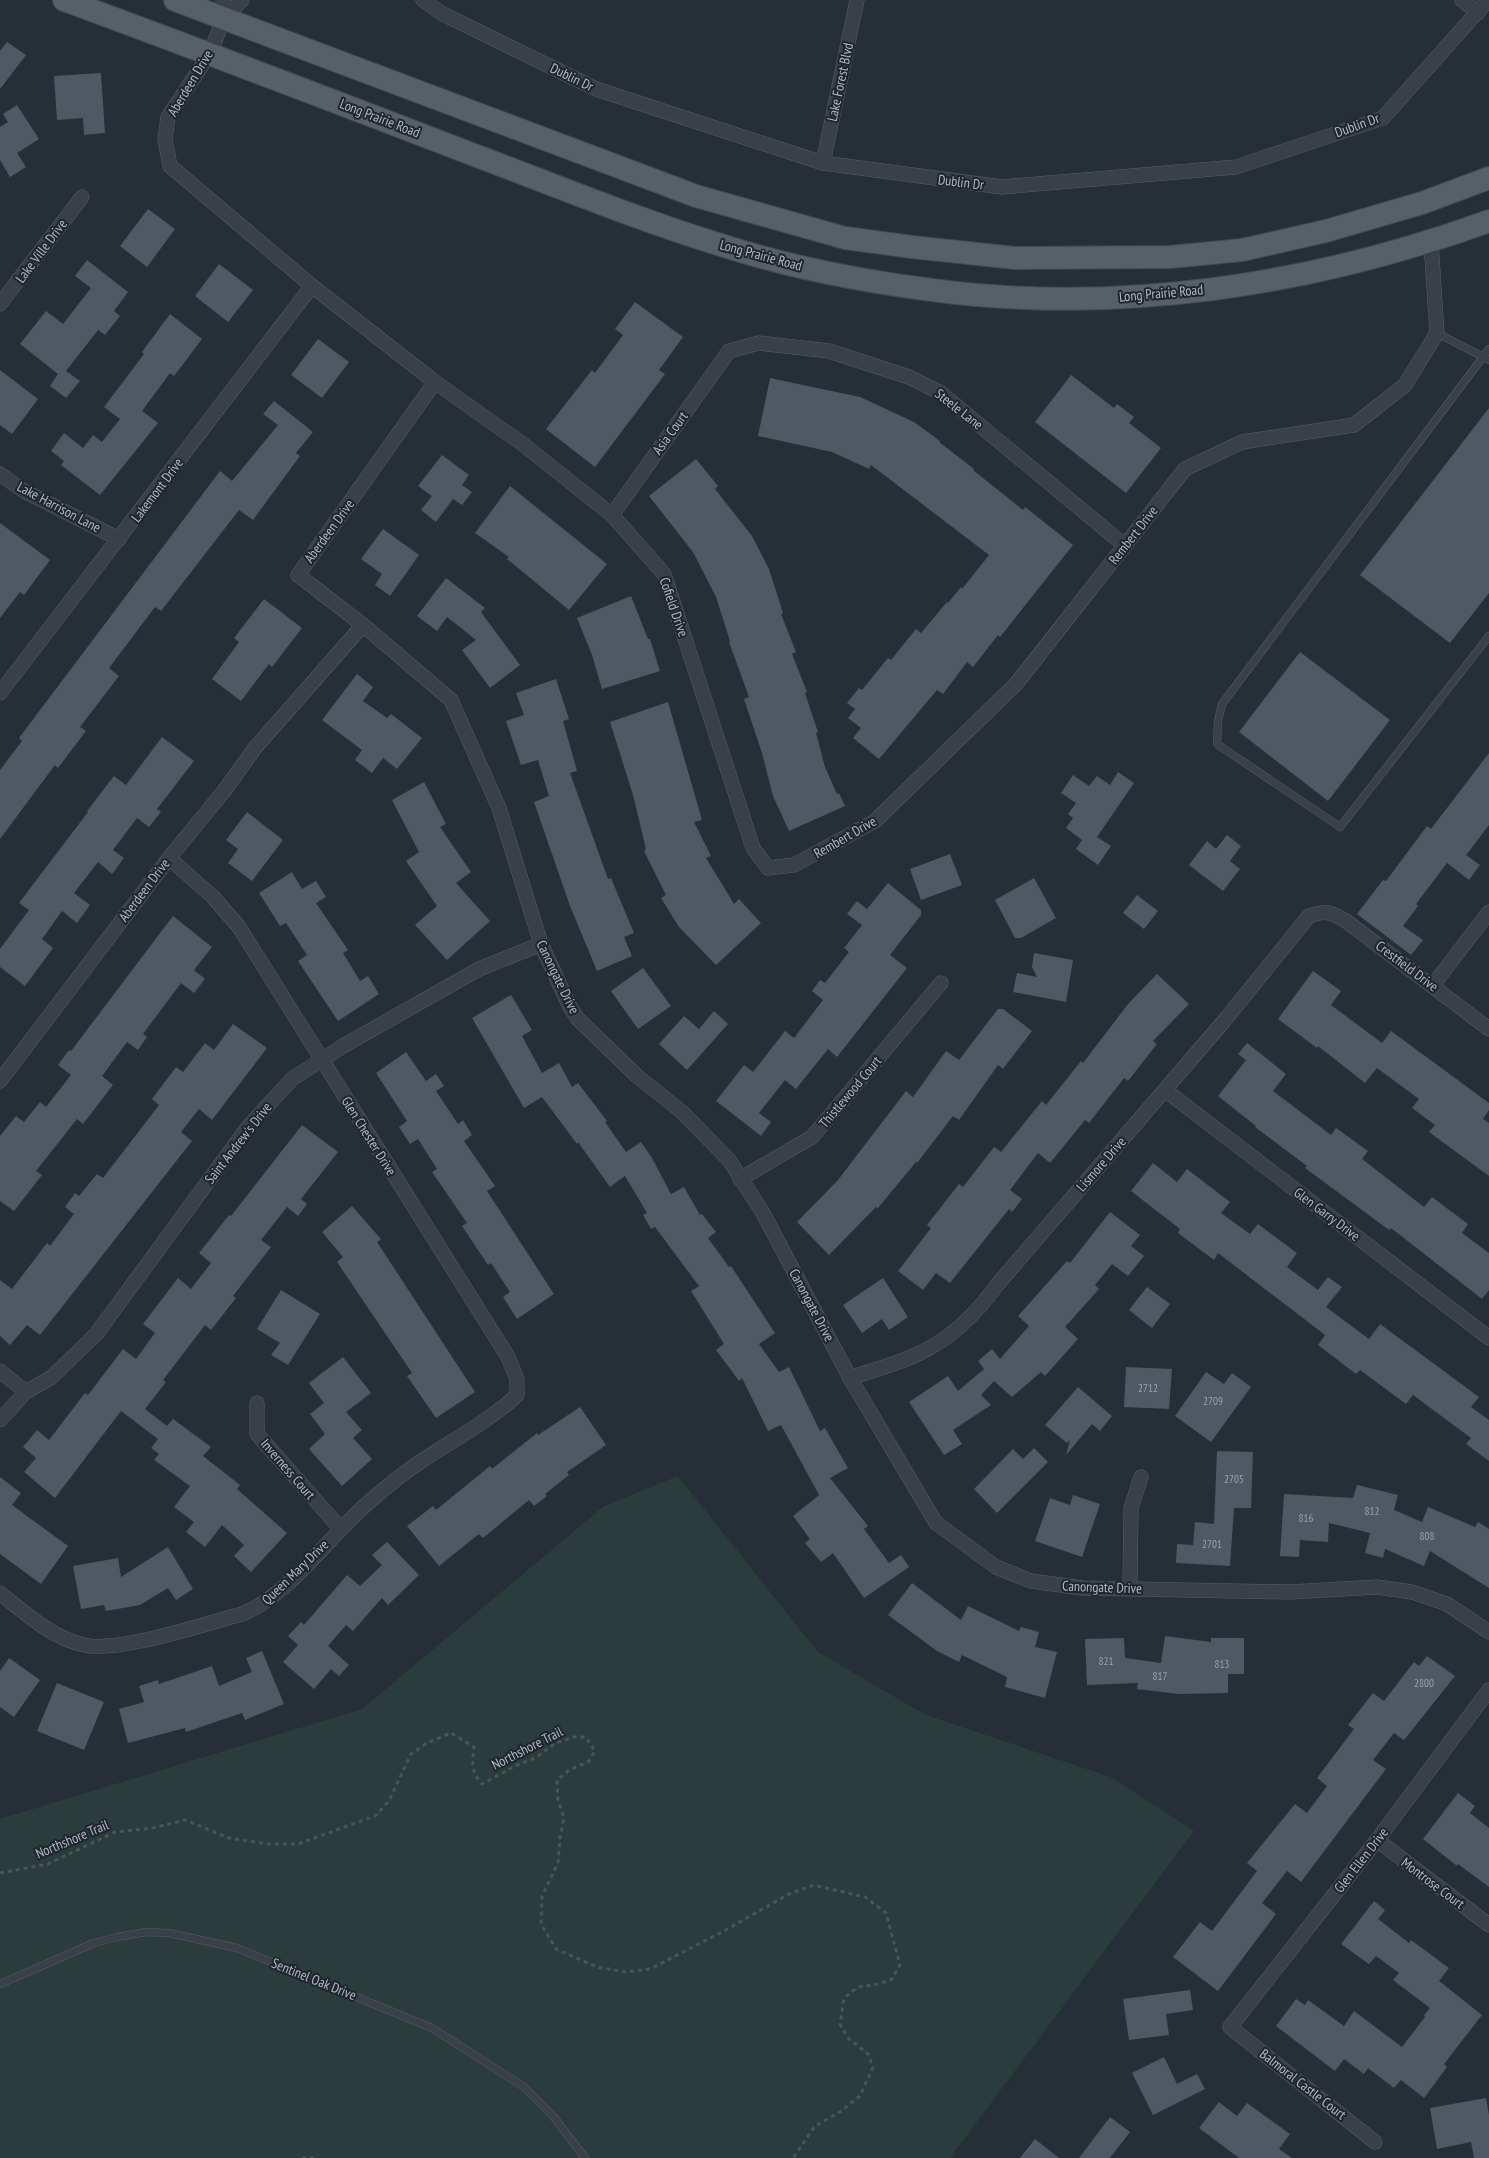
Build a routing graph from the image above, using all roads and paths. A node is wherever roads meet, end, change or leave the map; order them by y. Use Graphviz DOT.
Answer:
graph roads {
  1 [pos="64,0"];
  2 [pos="175,0"];
  3 [pos="242,0"];
  4 [pos="424,0"];
  5 [pos="857,0"];
  6 [pos="1462,0"];
  7 [pos="1488,0"];
  8 [pos="223,9"];
  9 [pos="1478,13"];
  10 [pos="210,54"];
  11 [pos="823,164"];
  12 [pos="1489,178"];
  13 [pos="82,197"];
  14 [pos="1489,221"];
  15 [pos="1431,242"];
  16 [pos="312,286"];
  17 [pos="0,304"];
  18 [pos="1437,333"];
  19 [pos="1489,349"];
  20 [pos="729,351"];
  21 [pos="1486,357"];
  22 [pos="435,382"];
  23 [pos="0,474"];
  24 [pos="612,515"];
  25 [pos="119,539"];
  26 [pos="1124,545"];
  27 [pos="363,626"];
  28 [pos="1489,636"];
  29 [pos="0,693"];
  30 [pos="169,858"];
  31 [pos="794,865"];
  32 [pos="1322,911"];
  33 [pos="1489,912"];
  34 [pos="541,944"];
  35 [pos="941,983"];
  36 [pos="1433,985"];
  37 [pos="1489,1029"];
  38 [pos="321,1060"];
  39 [pos="0,1081"];
  40 [pos="1165,1090"];
  41 [pos="740,1179"];
  42 [pos="1489,1338"];
  43 [pos="0,1371"];
  44 [pos="850,1378"];
  45 [pos="26,1392"];
  46 [pos="257,1403"];
  47 [pos="0,1420"];
  48 [pos="482,1423"];
  49 [pos="1141,1477"];
  50 [pos="340,1528"];
  51 [pos="1130,1588"];
  52 [pos="0,1593"];
  53 [pos="1489,1632"];
  54 [pos="1489,1690"];
  55 [pos="1377,1840"];
  56 [pos="0,1873"];
  57 [pos="1489,1925"];
  58 [pos="0,1984"];
  59 [pos="1230,2027"];
  60 [pos="1376,2142"];
  61 [pos="302,2158"];
  62 [pos="315,2158"];
  63 [pos="585,2158"];
  64 [pos="793,2158"];
  1 -- 10 [label="main road, Long Prairie Road"];
  2 -- 8 [label="main road"];
  3 -- 8 [label="street, Aberdeen Drive"];
  4 -- 11 [label="street, Dublin Dr"];
  5 -- 11 [label="street, Lake Forest Blvd"];
  6 -- 9 [label="street"];
  7 -- 9 [label="street, Dublin Dr"];
  8 -- 10 [label="street, Aberdeen Drive"];
  8 -- 12 [label="main road"];
  9 -- 11 [label="street, Dublin Dr"];
  10 -- 15 [label="main road, Long Prairie Road"];
  10 -- 16 [label="street, Aberdeen Drive"];
  13 -- 17 [label="street, Lake Ville Drive"];
  14 -- 15 [label="main road, Long Prairie Road"];
  15 -- 18 [label="street"];
  16 -- 22 [label="street, Aberdeen Drive"];
  16 -- 25 [label="street, Lakemont Drive"];
  18 -- 21 [label="lane"];
  18 -- 26 [label="street, Rembert Drive"];
  19 -- 21 [label="lane"];
  20 -- 24 [label="street, Asia Court"];
  20 -- 26 [label="street, Steele Lane"];
  21 -- 28 [label="lane"];
  22 -- 24 [label="street, Cofield Drive"];
  22 -- 27 [label="street, Aberdeen Drive"];
  23 -- 25 [label="street, Lake Harrison Lane"];
  24 -- 31 [label="street, Cofield Drive"];
  25 -- 29 [label="street, Lakemont Drive"];
  26 -- 31 [label="street, Rembert Drive"];
  27 -- 30 [label="street, Aberdeen Drive"];
  27 -- 34 [label="street, Canongate Drive"];
  30 -- 38 [label="street, Glen Chester Drive"];
  30 -- 39 [label="street, Aberdeen Drive"];
  32 -- 36 [label="street, Crestfield Drive"];
  32 -- 40 [label="street, Lismore Drive"];
  33 -- 36 [label="street"];
  34 -- 38 [label="street, Saint Andrew's Drive"];
  34 -- 41 [label="street, Canongate Drive"];
  35 -- 41 [label="street, Thistlewood Court"];
  36 -- 37 [label="street, Crestfield Drive"];
  38 -- 45 [label="street, Saint Andrew's Drive"];
  38 -- 48 [label="street, Glen Chester Drive"];
  40 -- 42 [label="street, Glen Garry Drive"];
  40 -- 44 [label="street, Lismore Drive"];
  41 -- 44 [label="street, Canongate Drive"];
  43 -- 45 [label="street"];
  44 -- 51 [label="street, Canongate Drive"];
  45 -- 47 [label="street, Saint Andrew's Drive"];
  46 -- 50 [label="street, Inverness Court"];
  48 -- 50 [label="street, Queen Mary Drive"];
  49 -- 51 [label="street"];
  50 -- 52 [label="street, Queen Mary Drive"];
  51 -- 53 [label="street, Canongate Drive"];
  54 -- 55 [label="street, Glen Ellen Drive"];
  55 -- 57 [label="street, Montrose Court"];
  55 -- 59 [label="street, Glen Ellen Drive"];
  56 -- 64 [label="path, Northshore Trail"];
  58 -- 63 [label="lane, Sentinel Oak Drive"];
  59 -- 60 [label="street, Balmoral Castle Court"];
  61 -- 62 [label="path"];
}
